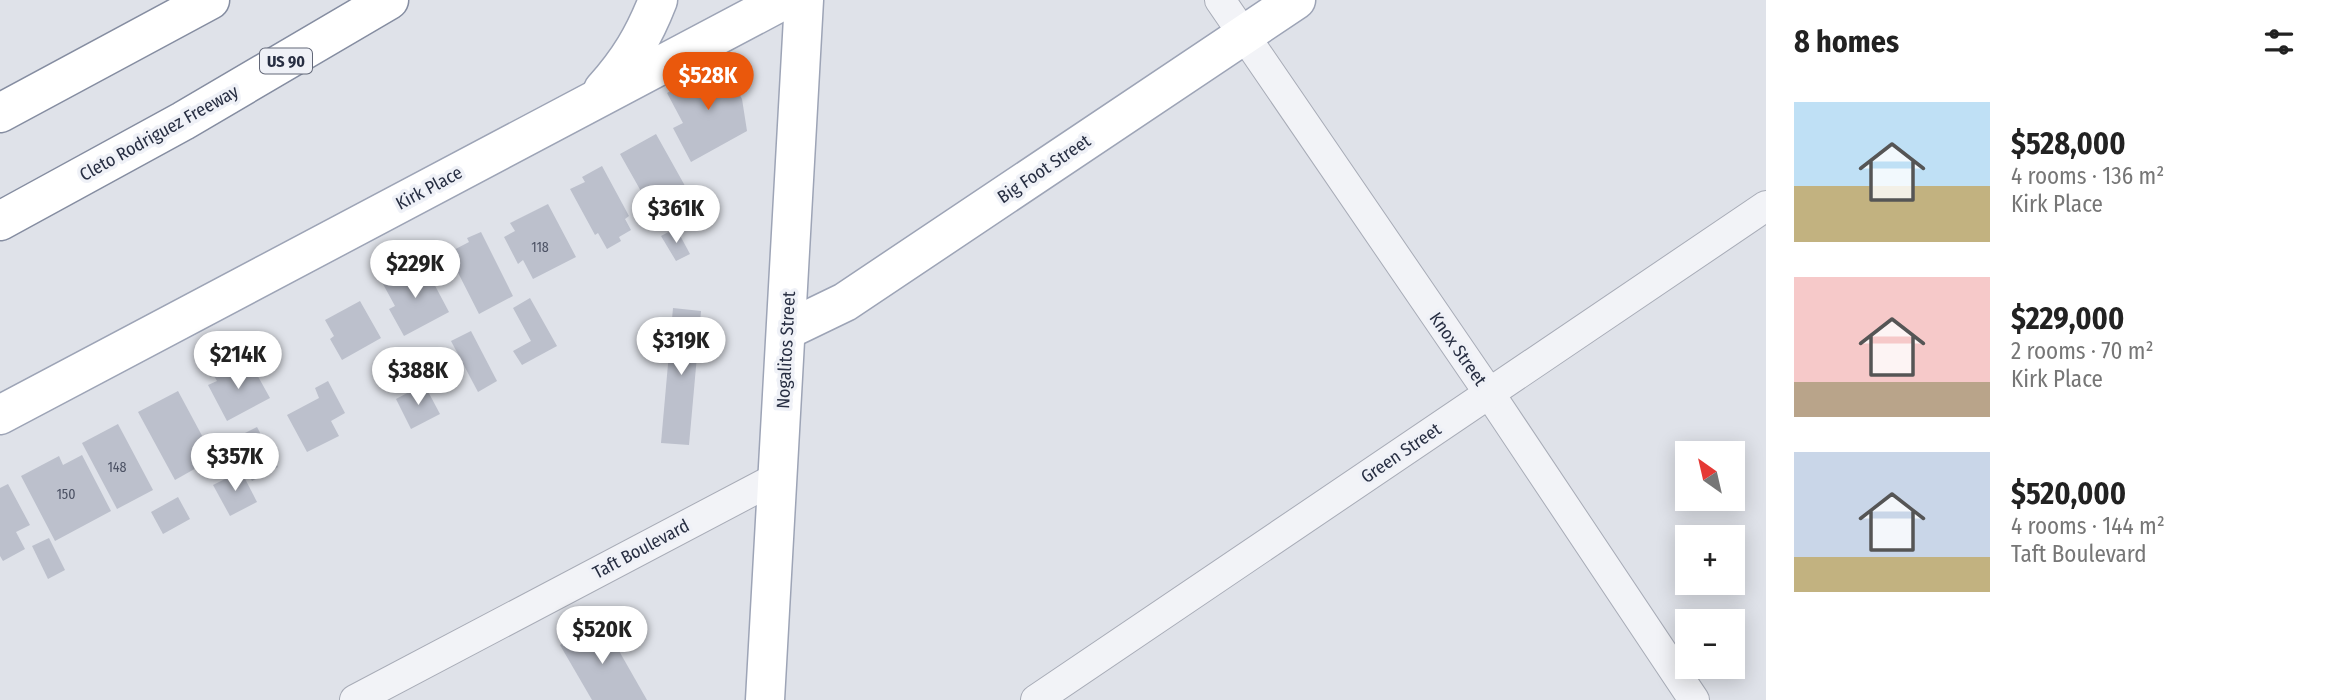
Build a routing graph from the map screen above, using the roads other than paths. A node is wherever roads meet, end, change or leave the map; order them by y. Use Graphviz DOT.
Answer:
graph roads {
  1 [pos="210,0"];
  2 [pos="389,0"];
  3 [pos="414,0"];
  4 [pos="658,0"];
  5 [pos="784,0"];
  6 [pos="804,0"];
  7 [pos="1220,0"];
  8 [pos="1296,0"];
  9 [pos="1243,35"];
  10 [pos="595,100"];
  11 [pos="0,113"];
  12 [pos="183,121"];
  13 [pos="1766,206"];
  14 [pos="0,221"];
  15 [pos="787,330"];
  16 [pos="1489,393"];
  17 [pos="0,415"];
  18 [pos="778,477"];
  19 [pos="355,700"];
  20 [pos="765,700"];
  21 [pos="1036,700"];
  22 [pos="1694,700"];
  1 -- 11 [label="main road"];
  2 -- 12 [label="main road, Cleto Rodriguez Freeway / US 90"];
  3 -- 12 [label="main road"];
  4 -- 10 [label="main road"];
  5 -- 10 [label="main road, Kirk Place"];
  6 -- 15 [label="main road, Nogalitos Street"];
  7 -- 9 [label="street, Knox Street"];
  8 -- 9 [label="main road, Big Foot Street"];
  9 -- 15 [label="main road, Big Foot Street"];
  9 -- 16 [label="street, Knox Street"];
  10 -- 17 [label="main road, Kirk Place"];
  12 -- 14 [label="main road, Cleto Rodriguez Freeway / US 90"];
  13 -- 16 [label="street, Green Street"];
  15 -- 18 [label="main road, Nogalitos Street"];
  16 -- 21 [label="street, Green Street"];
  16 -- 22 [label="street, Knox Street"];
  18 -- 19 [label="street, Taft Boulevard"];
  18 -- 20 [label="main road, Nogalitos Street"];
}
